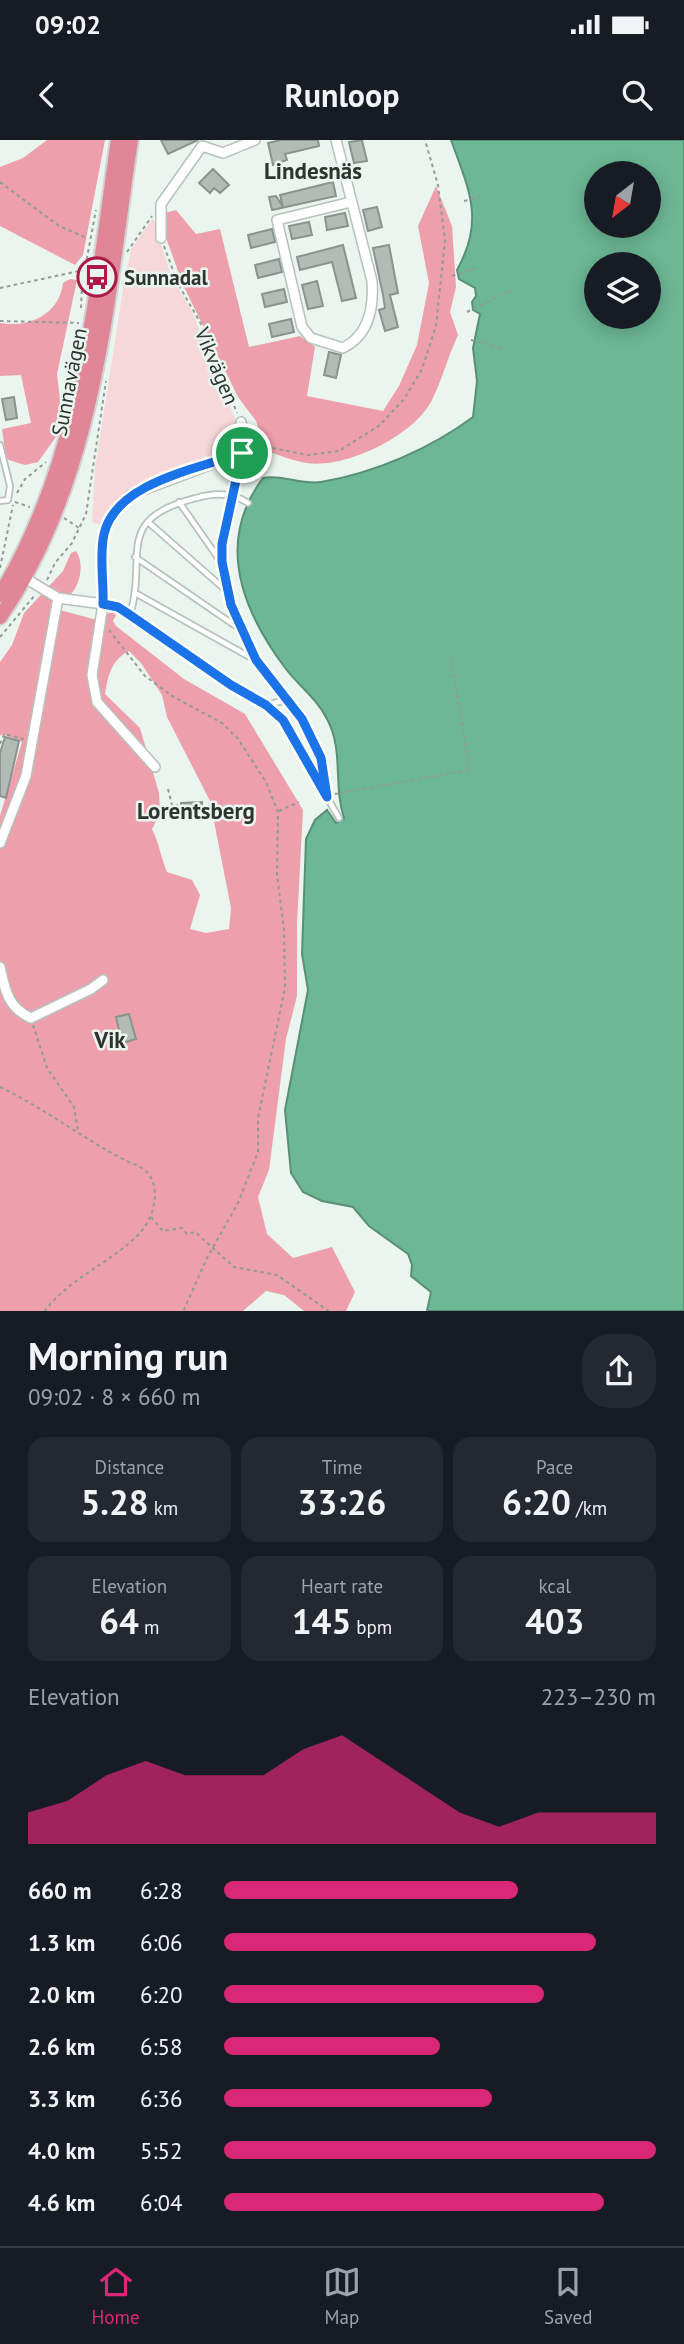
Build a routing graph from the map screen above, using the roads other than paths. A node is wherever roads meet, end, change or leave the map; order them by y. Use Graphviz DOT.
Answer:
graph roads {
  1 [pos="118,140"];
  2 [pos="131,140"];
  3 [pos="256,140"];
  4 [pos="336,140"];
  5 [pos="200,143"];
  6 [pos="351,202"];
  7 [pos="161,238"];
  8 [pos="241,422"];
  9 [pos="0,445"];
  10 [pos="243,448"];
  11 [pos="231,496"];
  12 [pos="0,501"];
  13 [pos="179,502"];
  14 [pos="248,503"];
  15 [pos="148,522"];
  16 [pos="134,556"];
  17 [pos="222,562"];
  18 [pos="25,578"];
  19 [pos="229,593"];
  20 [pos="137,594"];
  21 [pos="0,595"];
  22 [pos="58,598"];
  23 [pos="103,604"];
  24 [pos="130,615"];
  25 [pos="0,617"];
  26 [pos="242,631"];
  27 [pos="256,660"];
  28 [pos="287,700"];
  29 [pos="266,705"];
  30 [pos="155,767"];
  31 [pos="327,797"];
  32 [pos="339,818"];
  33 [pos="0,843"];
  34 [pos="0,967"];
  35 [pos="103,980"];
  1 -- 21 [label="highway, Sunnavägen"];
  2 -- 18 [label="highway, Sunnavägen"];
  3 -- 5 [label="street"];
  4 -- 6 [label="street"];
  5 -- 7 [label="street"];
  6 -- 6 [label="street"];
  8 -- 10 [label="street, Vikvägen"];
  9 -- 12 [label="lane"];
  10 -- 11 [label="lane"];
  10 -- 23 [label="street"];
  11 -- 13 [label="lane"];
  11 -- 14 [label="lane"];
  11 -- 17 [label="lane"];
  13 -- 15 [label="lane"];
  13 -- 17 [label="lane"];
  15 -- 16 [label="lane"];
  15 -- 19 [label="lane"];
  16 -- 20 [label="lane"];
  16 -- 26 [label="lane"];
  17 -- 19 [label="lane"];
  18 -- 22 [label="street"];
  18 -- 25 [label="highway, Sunnavägen"];
  19 -- 26 [label="lane"];
  20 -- 24 [label="lane"];
  20 -- 27 [label="lane"];
  22 -- 23 [label="street"];
  22 -- 33 [label="street"];
  23 -- 24 [label="lane"];
  23 -- 30 [label="street"];
  24 -- 29 [label="lane"];
  26 -- 27 [label="lane"];
  27 -- 28 [label="lane"];
  28 -- 29 [label="lane"];
  28 -- 31 [label="lane"];
  29 -- 31 [label="lane"];
  31 -- 32 [label="lane"];
  34 -- 35 [label="street"];
}
